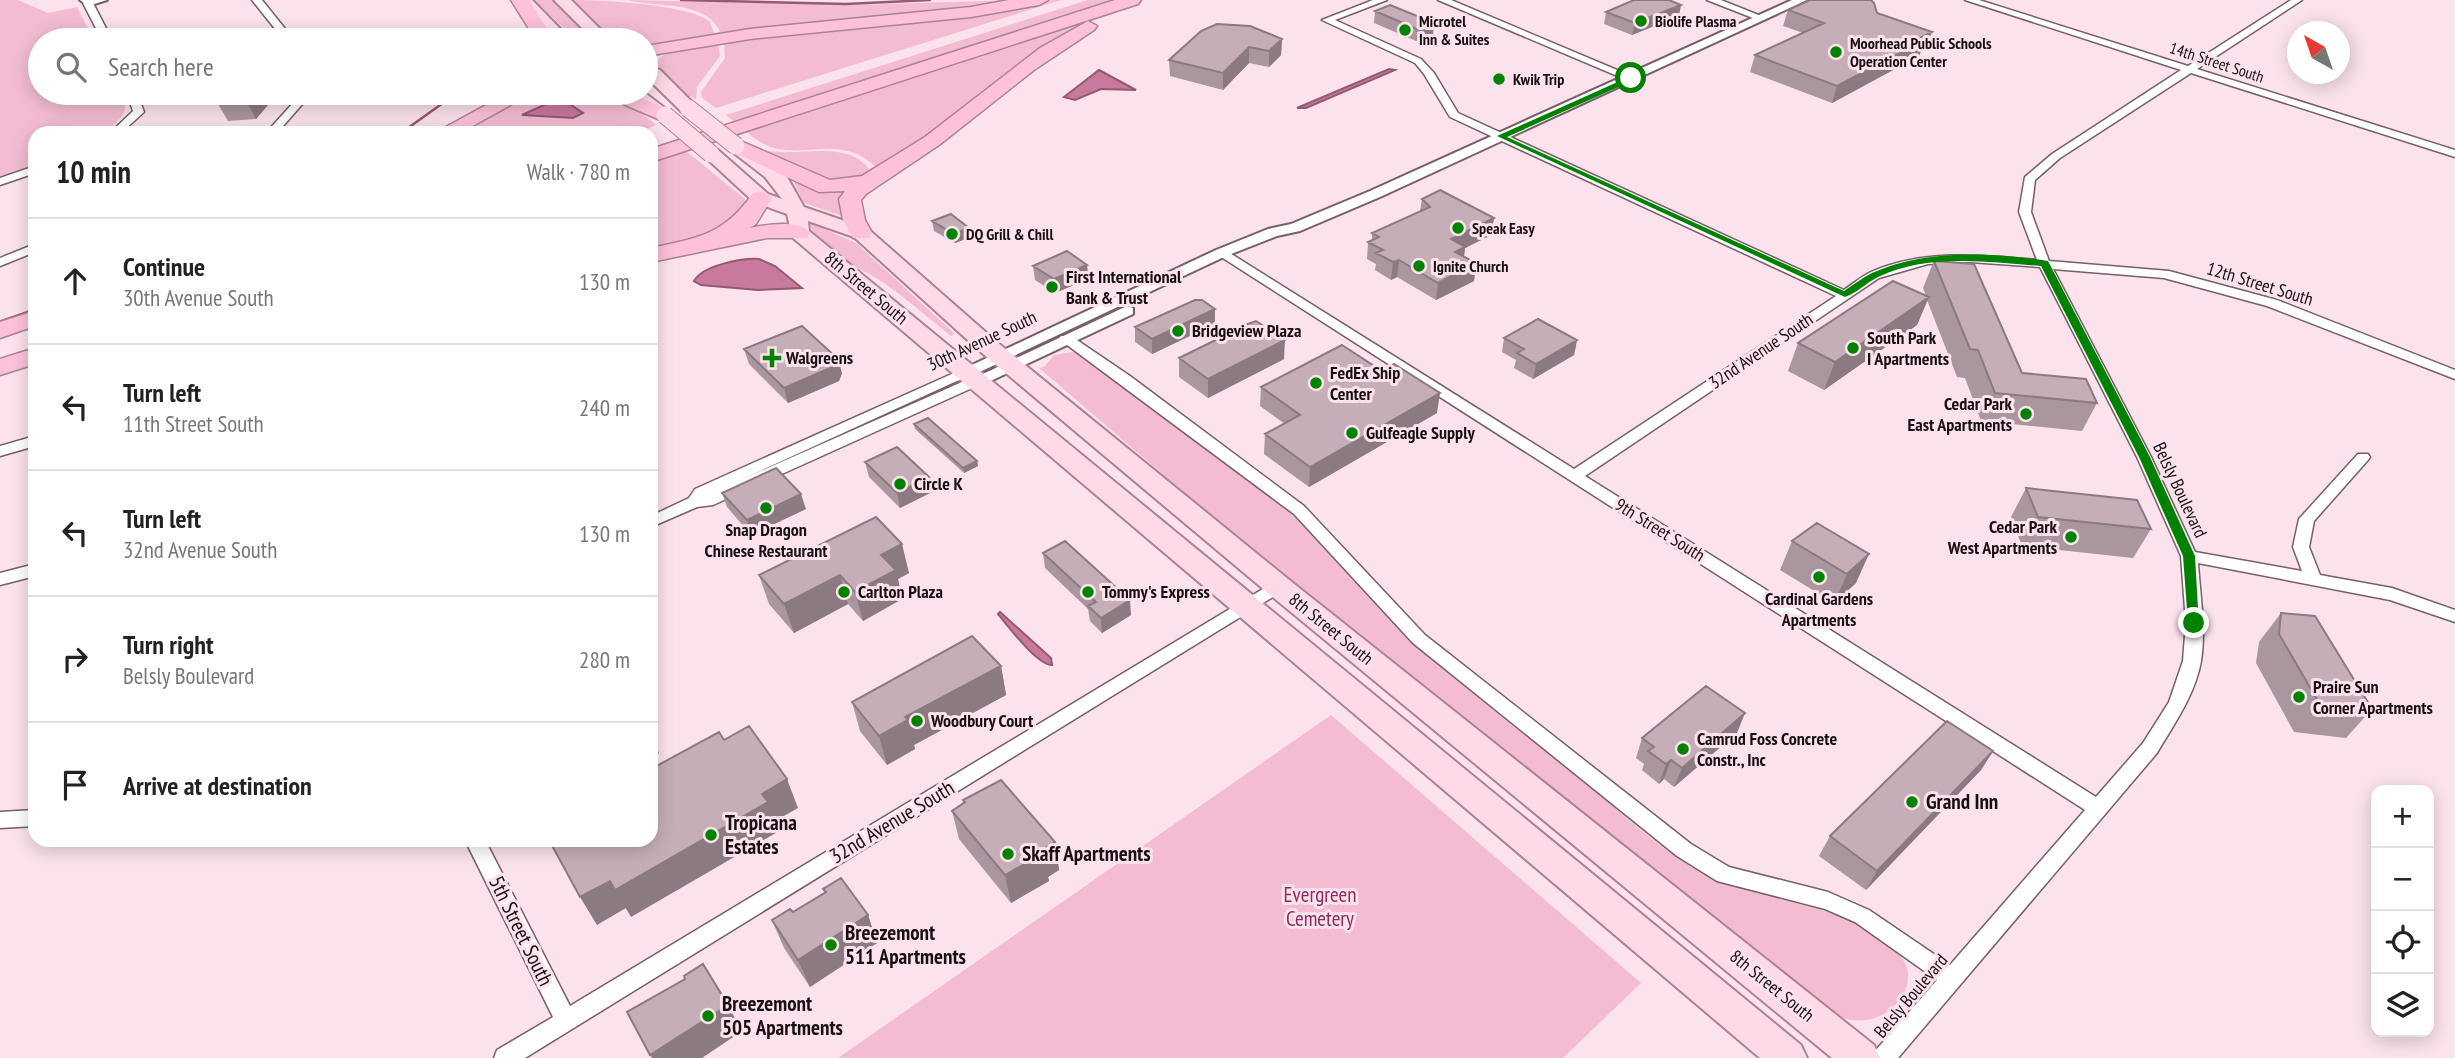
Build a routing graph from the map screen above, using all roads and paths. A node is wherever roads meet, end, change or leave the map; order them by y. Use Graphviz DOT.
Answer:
graph roads {
  1 [pos="101,0"];
  2 [pos="257,0"];
  3 [pos="522,0"];
  4 [pos="1039,0"];
  5 [pos="1078,0"];
  6 [pos="1132,0"];
  7 [pos="1147,0"];
  8 [pos="1382,0"];
  9 [pos="1443,0"];
  10 [pos="1712,0"];
  11 [pos="1801,0"];
  12 [pos="1970,0"];
  13 [pos="2297,0"];
  14 [pos="87,1"];
  15 [pos="564,1"];
  16 [pos="1761,18"];
  17 [pos="101,28"];
  18 [pos="279,28"];
  19 [pos="538,28"];
  20 [pos="551,28"];
  21 [pos="591,28"];
  22 [pos="678,45"];
  23 [pos="658,49"];
  24 [pos="658,56"];
  25 [pos="2188,69"];
  26 [pos="658,78"];
  27 [pos="1631,78"];
  28 [pos="136,105"];
  29 [pos="296,105"];
  30 [pos="477,105"];
  31 [pos="499,105"];
  32 [pos="642,105"];
  33 [pos="651,105"];
  34 [pos="665,115"];
  35 [pos="122,126"];
  36 [pos="277,126"];
  37 [pos="445,126"];
  38 [pos="458,126"];
  39 [pos="658,134"];
  40 [pos="1500,136"];
  41 [pos="736,146"];
  42 [pos="658,154"];
  43 [pos="2455,154"];
  44 [pos="28,172"];
  45 [pos="0,182"];
  46 [pos="864,182"];
  47 [pos="761,198"];
  48 [pos="798,210"];
  49 [pos="799,233"];
  50 [pos="861,233"];
  51 [pos="714,240"];
  52 [pos="28,251"];
  53 [pos="658,253"];
  54 [pos="1227,257"];
  55 [pos="0,262"];
  56 [pos="2045,263"];
  57 [pos="1845,295"];
  58 [pos="28,320"];
  59 [pos="0,330"];
  60 [pos="28,333"];
  61 [pos="1066,339"];
  62 [pos="0,342"];
  63 [pos="28,358"];
  64 [pos="1004,360"];
  65 [pos="0,367"];
  66 [pos="28,369"];
  67 [pos="2455,375"];
  68 [pos="0,376"];
  69 [pos="970,376"];
  70 [pos="28,444"];
  71 [pos="0,451"];
  72 [pos="2363,457"];
  73 [pos="1575,476"];
  74 [pos="658,519"];
  75 [pos="2189,556"];
  76 [pos="28,572"];
  77 [pos="0,579"];
  78 [pos="2314,580"];
  79 [pos="1278,586"];
  80 [pos="1246,605"];
  81 [pos="2455,616"];
  82 [pos="2098,808"];
  83 [pos="28,818"];
  84 [pos="0,820"];
  85 [pos="479,847"];
  86 [pos="1951,978"];
  87 [pos="566,1021"];
  88 [pos="505,1058"];
  89 [pos="1788,1058"];
  90 [pos="1861,1058"];
  91 [pos="1884,1058"];
  1 -- 14 [label="street"];
  2 -- 18 [label="street"];
  3 -- 19 [label="highway"];
  3 -- 20 [label="main road"];
  4 -- 22 [label="highway"];
  5 -- 39 [label="highway"];
  6 -- 42 [label="highway"];
  7 -- 46 [label="highway"];
  8 -- 40 [label="street"];
  9 -- 27 [label="street"];
  10 -- 16 [label="street"];
  11 -- 16 [label="street, 30th Avenue South"];
  12 -- 25 [label="street, 14th Street South"];
  13 -- 25 [label="street, Belsly Boulevard"];
  14 -- 17 [label="street"];
  15 -- 21 [label="main road"];
  16 -- 27 [label="street, 30th Avenue South"];
  22 -- 23 [label="highway"];
  22 -- 24 [label="highway"];
  25 -- 43 [label="street, 14th Street South"];
  25 -- 56 [label="street, Belsly Boulevard"];
  26 -- 41 [label="main road, bridge"];
  27 -- 40 [label="street, 30th Avenue South"];
  28 -- 35 [label="street"];
  29 -- 36 [label="street"];
  30 -- 37 [label="highway"];
  31 -- 38 [label="highway"];
  32 -- 34 [label="highway"];
  33 -- 34 [label="main road, 8th Street South"];
  34 -- 47 [label="main road, 8th Street South, bridge"];
  40 -- 54 [label="street, 30th Avenue South"];
  40 -- 57 [label="street"];
  41 -- 46 [label="highway"];
  41 -- 48 [label="main road"];
  44 -- 45 [label="street"];
  46 -- 50 [label="highway"];
  47 -- 48 [label="main road, 8th Street South"];
  47 -- 51 [label="highway"];
  48 -- 49 [label="main road"];
  48 -- 50 [label="main road, 8th Street South"];
  49 -- 51 [label="highway"];
  49 -- 69 [label="main road, 8th Street South"];
  50 -- 64 [label="main road, 8th Street South"];
  51 -- 53 [label="highway"];
  52 -- 55 [label="street"];
  54 -- 61 [label="street, 30th Avenue South"];
  54 -- 64 [label="street, 30th Avenue South"];
  54 -- 73 [label="street, 9th Street South"];
  56 -- 57 [label="street, 32nd Avenue South"];
  56 -- 67 [label="street, 12th Street South"];
  56 -- 75 [label="street, Belsly Boulevard"];
  57 -- 73 [label="street, 32nd Avenue South"];
  58 -- 59 [label="highway"];
  60 -- 62 [label="highway"];
  61 -- 64 [label="street, 30th Avenue South"];
  61 -- 86 [label="street"];
  63 -- 65 [label="highway"];
  64 -- 69 [label="street, 30th Avenue South"];
  64 -- 79 [label="main road, 8th Street South"];
  66 -- 68 [label="highway"];
  69 -- 74 [label="street, 30th Avenue South"];
  69 -- 80 [label="main road, 8th Street South"];
  70 -- 71 [label="street"];
  72 -- 78 [label="street"];
  73 -- 82 [label="street, 9th Street South"];
  75 -- 78 [label="street"];
  75 -- 82 [label="street, Belsly Boulevard"];
  76 -- 77 [label="street"];
  78 -- 81 [label="street"];
  79 -- 80 [label="street, 32nd Avenue South"];
  79 -- 90 [label="main road, 8th Street South"];
  80 -- 87 [label="street, 32nd Avenue South"];
  80 -- 89 [label="main road, 8th Street South"];
  82 -- 86 [label="street, Belsly Boulevard"];
  83 -- 84 [label="street"];
  85 -- 87 [label="street, 5th Street South"];
  86 -- 91 [label="street, Belsly Boulevard"];
  87 -- 88 [label="street, 32nd Avenue South"];
}
